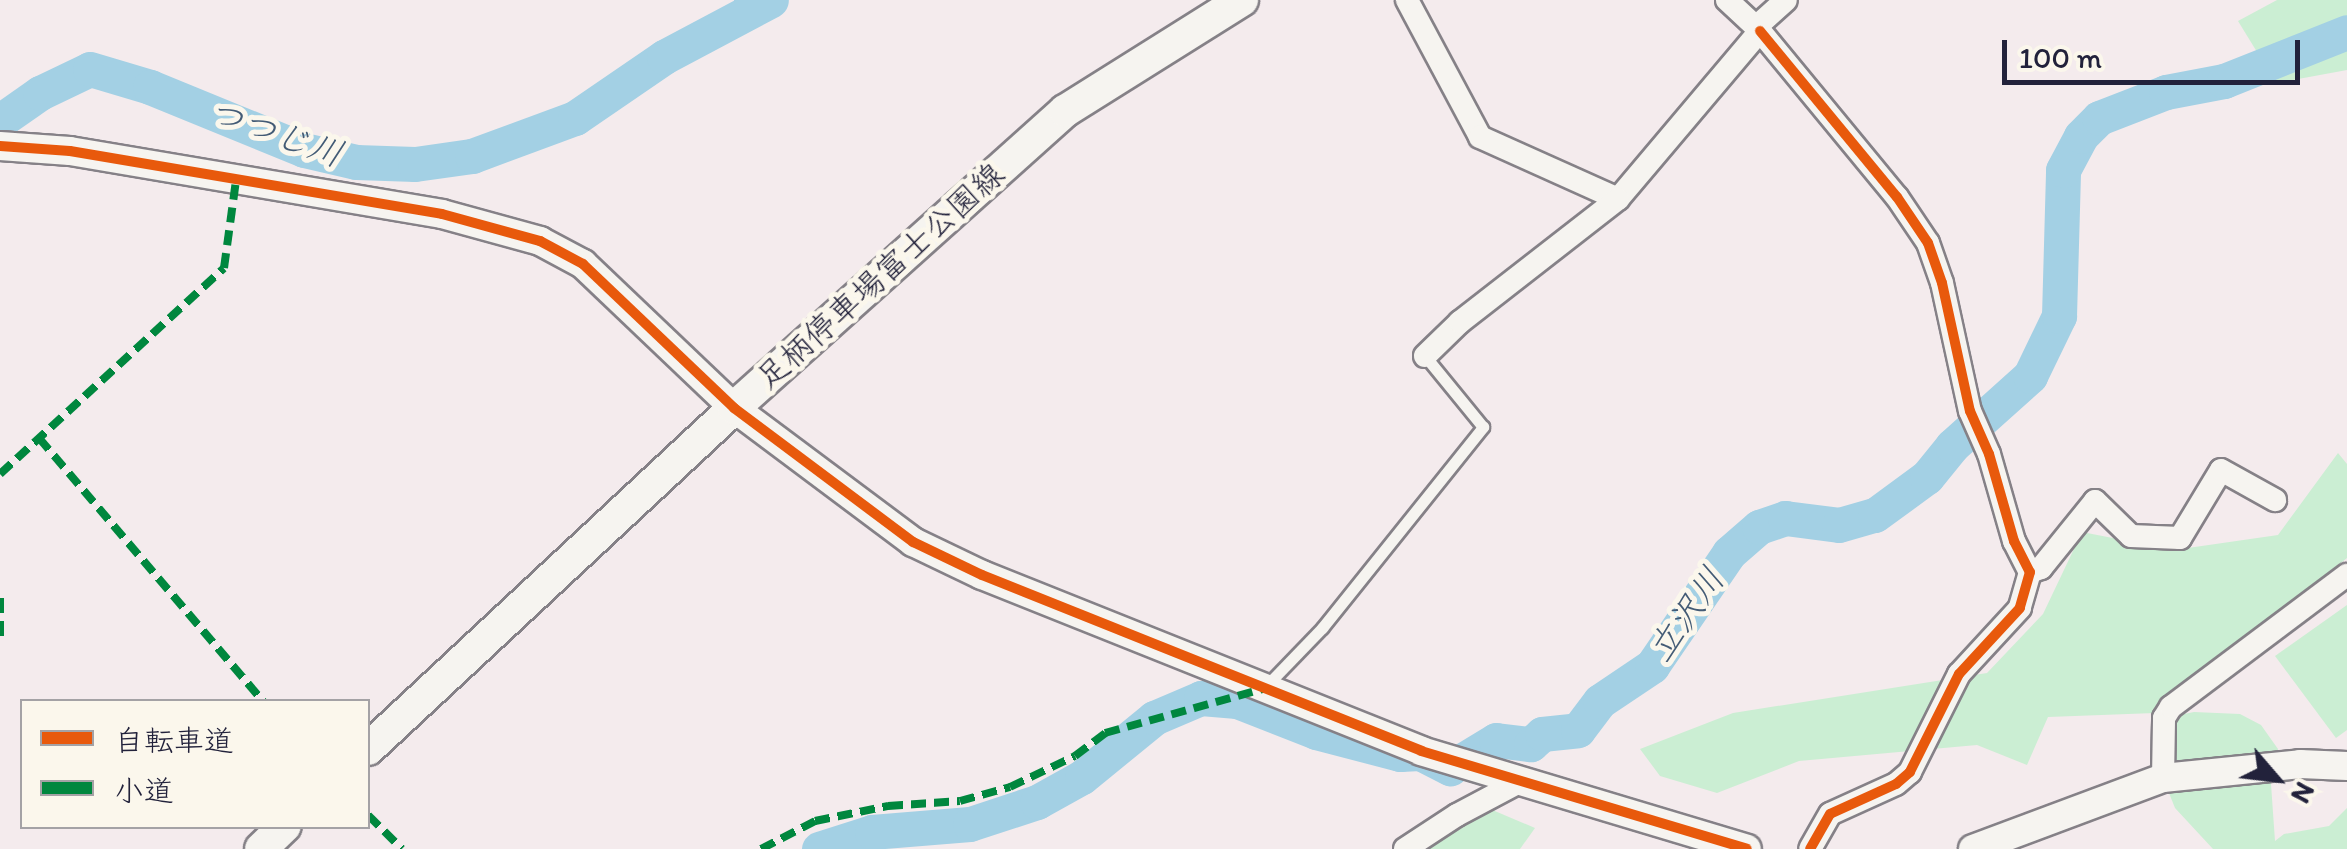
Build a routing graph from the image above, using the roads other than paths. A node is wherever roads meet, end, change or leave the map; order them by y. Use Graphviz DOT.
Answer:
graph roads {
  1 [pos="1242,0"];
  2 [pos="1406,0"];
  3 [pos="1727,0"];
  4 [pos="1786,0"];
  5 [pos="1758,29"];
  6 [pos="1,147"];
  7 [pos="1618,199"];
  8 [pos="1425,356"];
  9 [pos="734,408"];
  10 [pos="2274,500"];
  11 [pos="2030,572"];
  12 [pos="2347,575"];
  13 [pos="1263,689"];
  14 [pos="370,747"];
  15 [pos="2347,766"];
  16 [pos="2162,778"];
  17 [pos="1521,781"];
  18 [pos="282,829"];
  19 [pos="261,849"];
  20 [pos="1405,849"];
  21 [pos="1748,849"];
  22 [pos="1810,849"];
  23 [pos="1973,849"];
  1 -- 9 [label="main road, 足柄停車場富士公園線"];
  2 -- 7 [label="street"];
  3 -- 5 [label="street"];
  4 -- 5 [label="street"];
  5 -- 7 [label="street"];
  5 -- 11 [label="street"];
  6 -- 9 [label="street"];
  7 -- 8 [label="street"];
  8 -- 13 [label="lane"];
  9 -- 13 [label="street"];
  9 -- 14 [label="main road, 足柄停車場富士公園線"];
  10 -- 11 [label="street"];
  11 -- 22 [label="street"];
  12 -- 16 [label="street"];
  13 -- 17 [label="street"];
  15 -- 16 [label="street"];
  16 -- 23 [label="street"];
  17 -- 20 [label="street"];
  17 -- 21 [label="street"];
  18 -- 19 [label="main road"];
}
